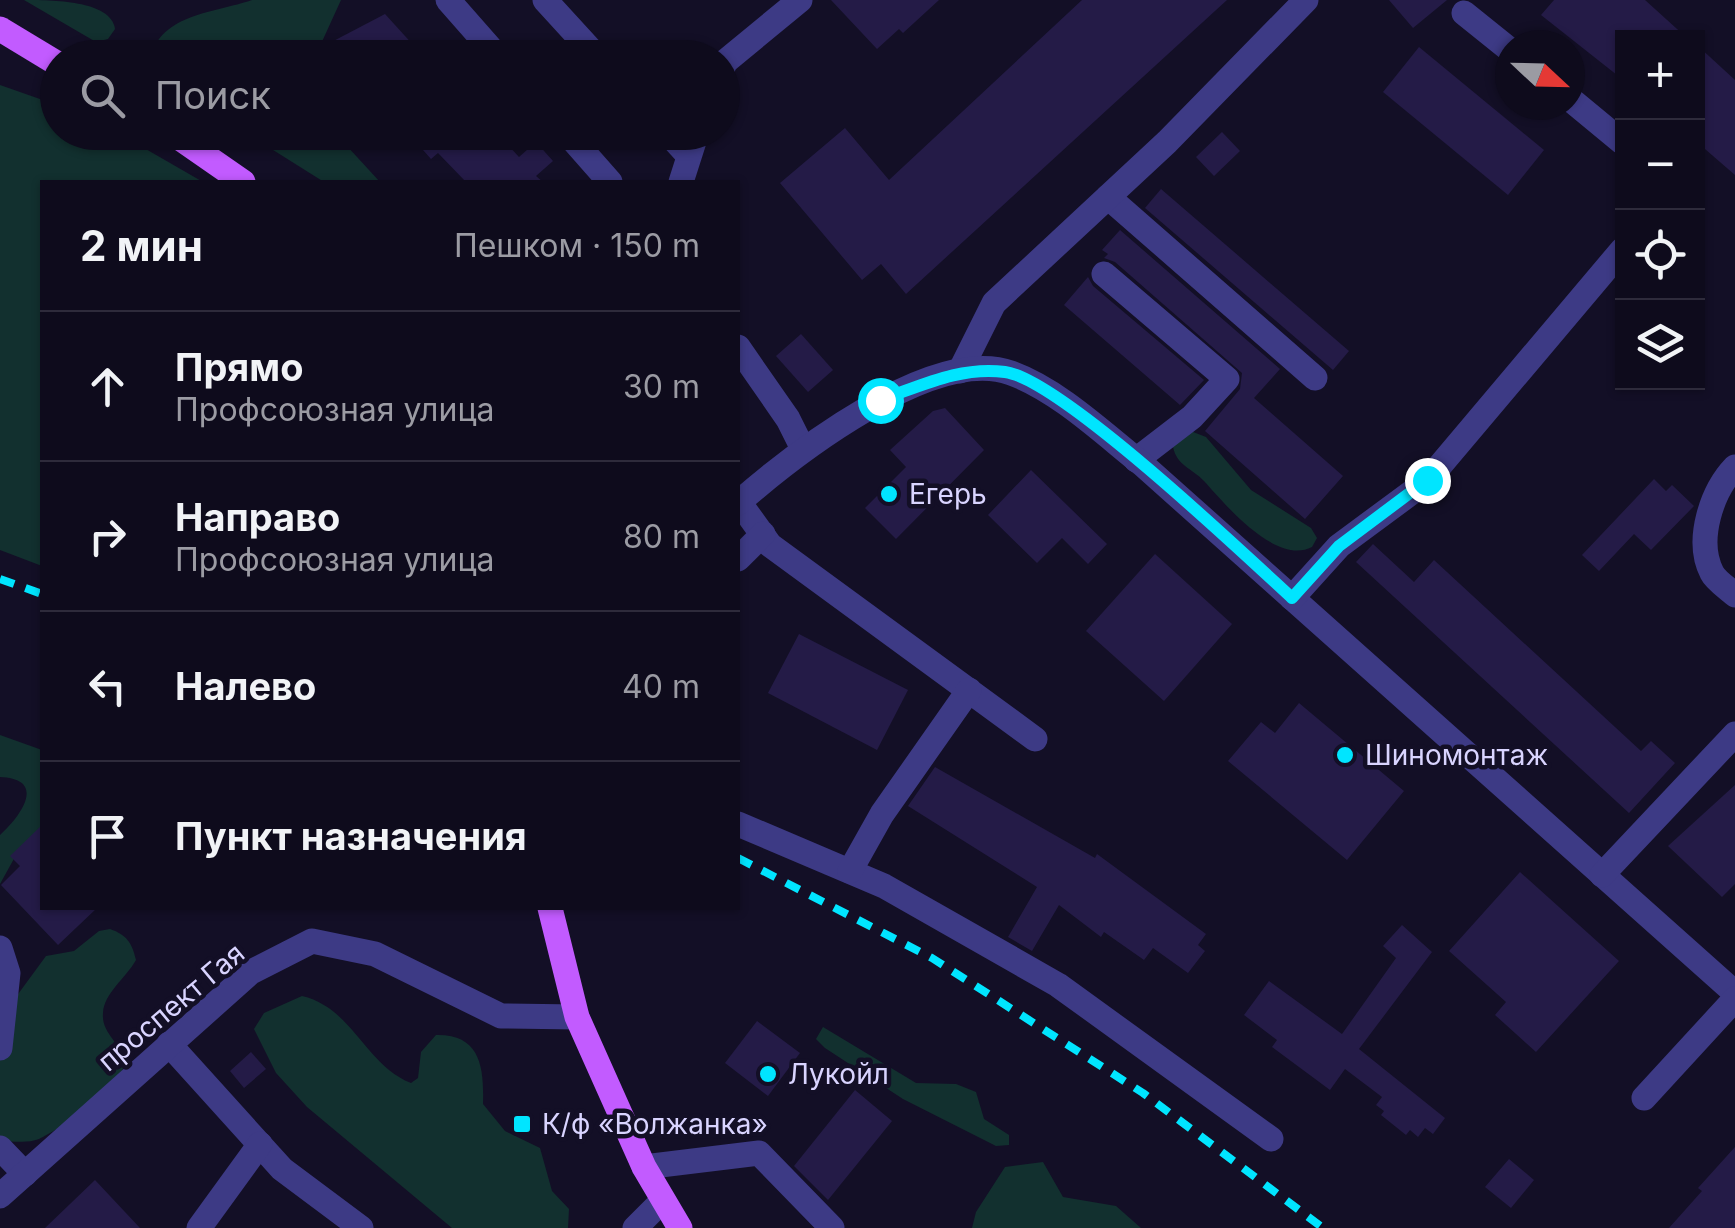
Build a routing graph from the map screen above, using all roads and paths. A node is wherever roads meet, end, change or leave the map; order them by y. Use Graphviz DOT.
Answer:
graph roads {
  1 [pos="448,0"];
  2 [pos="545,0"];
  3 [pos="800,0"];
  4 [pos="1306,0"];
  5 [pos="1464,12"];
  6 [pos="0,30"];
  7 [pos="1495,38"];
  8 [pos="483,40"];
  9 [pos="582,40"];
  10 [pos="740,49"];
  11 [pos="40,53"];
  12 [pos="1585,111"];
  13 [pos="1615,136"];
  14 [pos="198,150"];
  15 [pos="582,150"];
  16 [pos="690,150"];
  17 [pos="240,180"];
  18 [pos="608,180"];
  19 [pos="683,180"];
  20 [pos="1108,196"];
  21 [pos="1615,258"];
  22 [pos="1104,274"];
  23 [pos="740,350"];
  24 [pos="960,372"];
  25 [pos="1315,378"];
  26 [pos="802,447"];
  27 [pos="1136,460"];
  28 [pos="1735,467"];
  29 [pos="740,501"];
  30 [pos="740,505"];
  31 [pos="763,534"];
  32 [pos="740,557"];
  33 [pos="1735,595"];
  34 [pos="1292,598"];
  35 [pos="969,690"];
  36 [pos="1735,734"];
  37 [pos="1034,739"];
  38 [pos="740,825"];
  39 [pos="850,872"];
  40 [pos="1602,874"];
  41 [pos="550,910"];
  42 [pos="0,948"];
  43 [pos="1735,996"];
  44 [pos="577,1017"];
  45 [pos="169,1044"];
  46 [pos="0,1048"];
  47 [pos="1644,1098"];
  48 [pos="1272,1138"];
  49 [pos="260,1144"];
  50 [pos="0,1148"];
  51 [pos="644,1167"];
  52 [pos="24,1174"];
  53 [pos="0,1196"];
  54 [pos="663,1200"];
  55 [pos="199,1228"];
  56 [pos="362,1228"];
  57 [pos="635,1228"];
  58 [pos="680,1228"];
  59 [pos="832,1228"];
  1 -- 8 [label="street"];
  2 -- 9 [label="street"];
  3 -- 10 [label="street"];
  4 -- 20 [label="street"];
  5 -- 7 [label="street"];
  6 -- 11 [label="main road"];
  12 -- 13 [label="street"];
  14 -- 17 [label="main road"];
  15 -- 18 [label="street"];
  16 -- 19 [label="street"];
  20 -- 24 [label="street"];
  20 -- 25 [label="street"];
  21 -- 34 [label="street"];
  22 -- 27 [label="street"];
  23 -- 26 [label="street"];
  24 -- 26 [label="street"];
  24 -- 27 [label="street"];
  26 -- 29 [label="street"];
  27 -- 34 [label="street"];
  28 -- 33 [label="street"];
  30 -- 31 [label="street"];
  31 -- 32 [label="street"];
  31 -- 35 [label="street"];
  34 -- 40 [label="street"];
  35 -- 37 [label="street"];
  35 -- 39 [label="street"];
  36 -- 40 [label="street"];
  38 -- 39 [label="street"];
  39 -- 48 [label="street"];
  40 -- 43 [label="street"];
  41 -- 44 [label="main road"];
  42 -- 46 [label="street"];
  43 -- 47 [label="street"];
  44 -- 45 [label="street, проспект Гая"];
  44 -- 51 [label="main road"];
  45 -- 49 [label="street"];
  45 -- 52 [label="street, проспект Гая"];
  49 -- 55 [label="street"];
  49 -- 56 [label="street"];
  50 -- 52 [label="street"];
  51 -- 54 [label="main road"];
  51 -- 59 [label="street"];
  52 -- 53 [label="street, проспект Гая"];
  54 -- 57 [label="street"];
  54 -- 58 [label="main road"];
}
